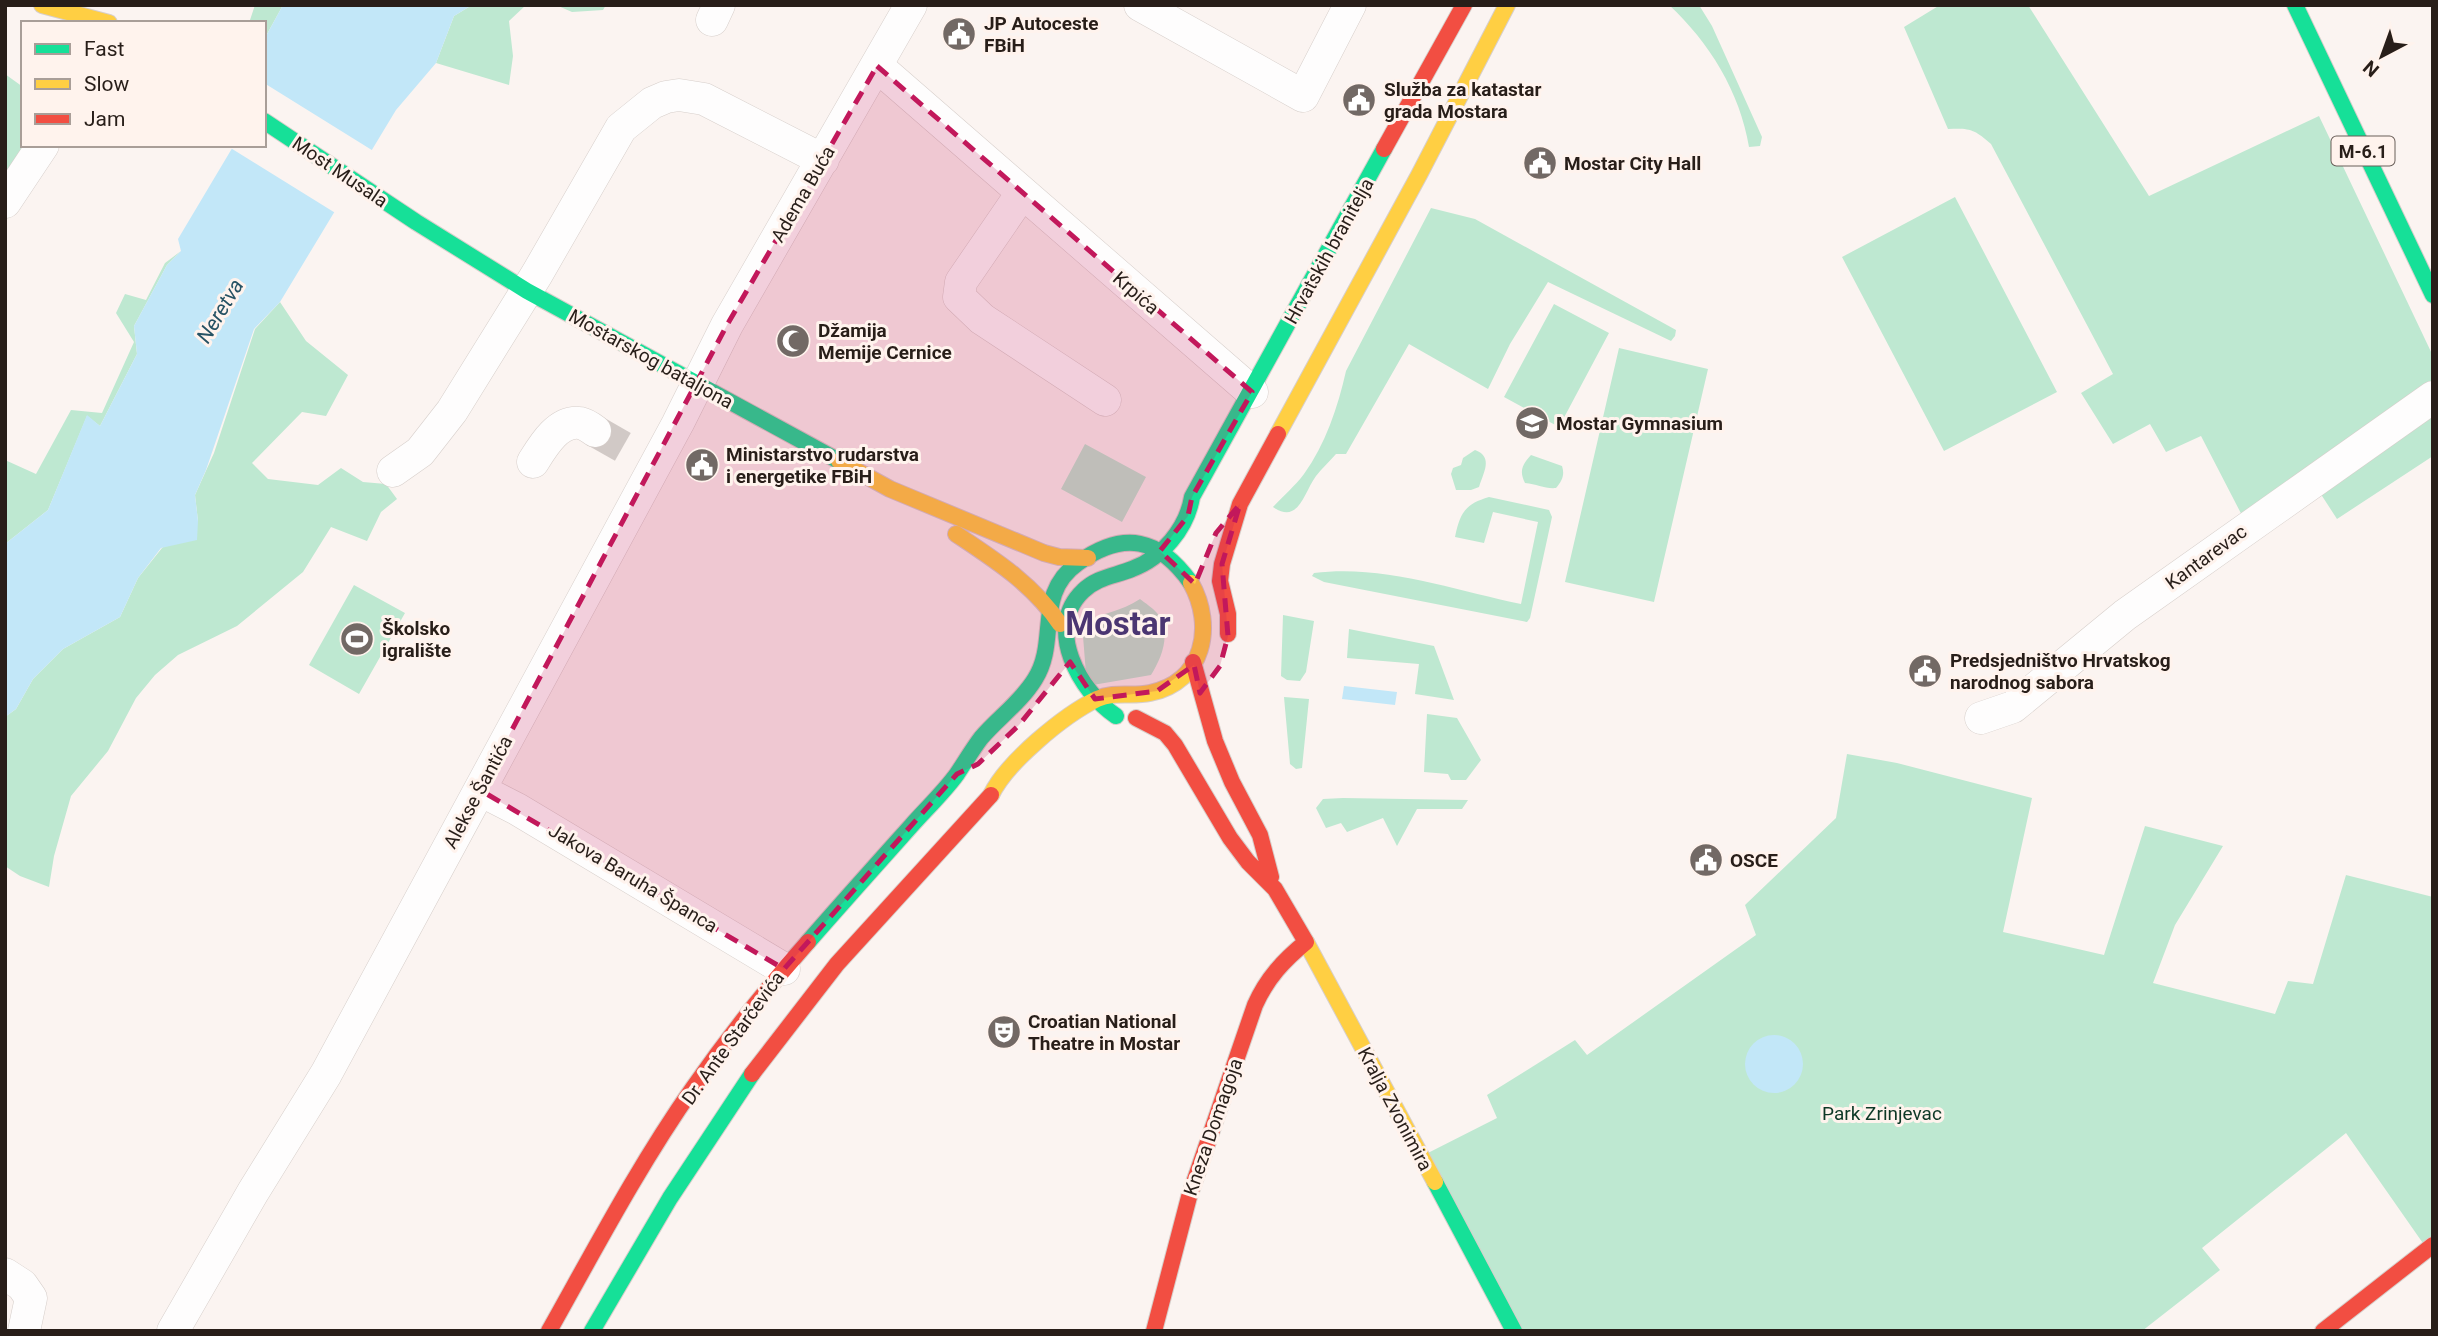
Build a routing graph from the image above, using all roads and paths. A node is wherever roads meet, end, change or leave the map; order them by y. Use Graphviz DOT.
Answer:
graph roads {
  1 [pos="42,5"];
  2 [pos="911,5"];
  3 [pos="1140,5"];
  4 [pos="1350,5"];
  5 [pos="1464,5"];
  6 [pos="1507,5"];
  7 [pos="2295,5"];
  8 [pos="102,21"];
  9 [pos="877,66"];
  10 [pos="266,122"];
  11 [pos="42,147"];
  12 [pos="823,160"];
  13 [pos="1022,193"];
  14 [pos="5,202"];
  15 [pos="416,222"];
  16 [pos="527,291"];
  17 [pos="2433,295"];
  18 [pos="698,384"];
  19 [pos="1252,392"];
  20 [pos="2433,397"];
  21 [pos="1105,400"];
  22 [pos="596,430"];
  23 [pos="533,462"];
  24 [pos="393,471"];
  25 [pos="890,489"];
  26 [pos="1192,497"];
  27 [pos="1240,504"];
  28 [pos="1169,515"];
  29 [pos="1156,529"];
  30 [pos="1138,541"];
  31 [pos="1211,544"];
  32 [pos="1160,551"];
  33 [pos="1088,558"];
  34 [pos="1202,567"];
  35 [pos="1198,596"];
  36 [pos="1048,605"];
  37 [pos="1066,635"];
  38 [pos="1225,652"];
  39 [pos="1070,654"];
  40 [pos="1193,662"];
  41 [pos="1059,676"];
  42 [pos="1213,676"];
  43 [pos="1196,697"];
  44 [pos="1095,699"];
  45 [pos="1166,715"];
  46 [pos="1116,716"];
  47 [pos="1136,718"];
  48 [pos="1981,718"];
  49 [pos="1095,724"];
  50 [pos="994,748"];
  51 [pos="957,774"];
  52 [pos="1016,784"];
  53 [pos="480,789"];
  54 [pos="989,798"];
  55 [pos="1275,889"];
  56 [pos="1306,942"];
  57 [pos="784,969"];
  58 [pos="2433,1245"];
  59 [pos="5,1274"];
  60 [pos="24,1331"];
  61 [pos="173,1331"];
  62 [pos="548,1331"];
  63 [pos="592,1331"];
  64 [pos="1154,1331"];
  65 [pos="1514,1331"];
  66 [pos="2323,1331"];
  1 -- 8 [label="main road"];
  2 -- 9 [label="street, Adema Buća"];
  3 -- 4 [label="street"];
  5 -- 19 [label="main road, Hrvatskih branitelja"];
  6 -- 27 [label="main road"];
  7 -- 17 [label="main road, M-6.1"];
  9 -- 12 [label="street, Adema Buća"];
  9 -- 13 [label="street, Krpića"];
  10 -- 15 [label="main road, Most Musala"];
  11 -- 14 [label="street"];
  12 -- 16 [label="street"];
  12 -- 18 [label="street, Adema Buća"];
  13 -- 19 [label="street, Krpića"];
  13 -- 21 [label="street"];
  15 -- 16 [label="main road, Mostarskog bataljona"];
  16 -- 18 [label="main road, Mostarskog bataljona"];
  16 -- 24 [label="street"];
  18 -- 25 [label="main road, Mostarskog bataljona"];
  18 -- 53 [label="street, Alekse Šantića"];
  19 -- 26 [label="main road, Hrvatskih branitelja"];
  20 -- 48 [label="street, Kantarevac"];
  22 -- 23 [label="street"];
  25 -- 33 [label="main road, Mostarskog bataljona"];
  25 -- 36 [label="main road, Mostarskog bataljona"];
  26 -- 28 [label="main road, Hrvatskih branitelja"];
  26 -- 32 [label="main road, Hrvatskih branitelja"];
  27 -- 31 [label="main road"];
  27 -- 38 [label="main road"];
  29 -- 30 [label="main road"];
  30 -- 32 [label="main road"];
  30 -- 33 [label="main road, Dr. Ante Starčevića"];
  32 -- 35 [label="main road"];
  32 -- 37 [label="main road"];
  33 -- 36 [label="main road, Dr. Ante Starčevića"];
  34 -- 35 [label="main road"];
  35 -- 40 [label="main road"];
  36 -- 37 [label="main road, Mostarskog bataljona"];
  36 -- 51 [label="main road, Dr. Ante Starčevića"];
  37 -- 39 [label="main road"];
  39 -- 41 [label="main road"];
  39 -- 44 [label="main road"];
  40 -- 43 [label="main road, Kralja Zvonimira"];
  40 -- 44 [label="main road"];
  42 -- 43 [label="main road"];
  43 -- 55 [label="main road, Kralja Zvonimira"];
  44 -- 46 [label="main road"];
  44 -- 54 [label="main road"];
  45 -- 47 [label="main road"];
  46 -- 47 [label="main road"];
  46 -- 49 [label="main road"];
  47 -- 55 [label="main road, Kralja Zvonimira"];
  50 -- 51 [label="main road, Dr. Ante Starčevića"];
  51 -- 57 [label="main road, Dr. Ante Starčevića"];
  52 -- 54 [label="main road"];
  53 -- 57 [label="street, Jakova Baruha Španca"];
  53 -- 61 [label="street, Alekse Šantića"];
  54 -- 63 [label="main road"];
  55 -- 56 [label="main road, Kralja Zvonimira"];
  56 -- 64 [label="main road, Kneza Domagoja"];
  56 -- 65 [label="main road, Kralja Zvonimira"];
  57 -- 62 [label="main road, Dr. Ante Starčevića"];
  58 -- 66 [label="main road"];
  59 -- 60 [label="street"];
}
